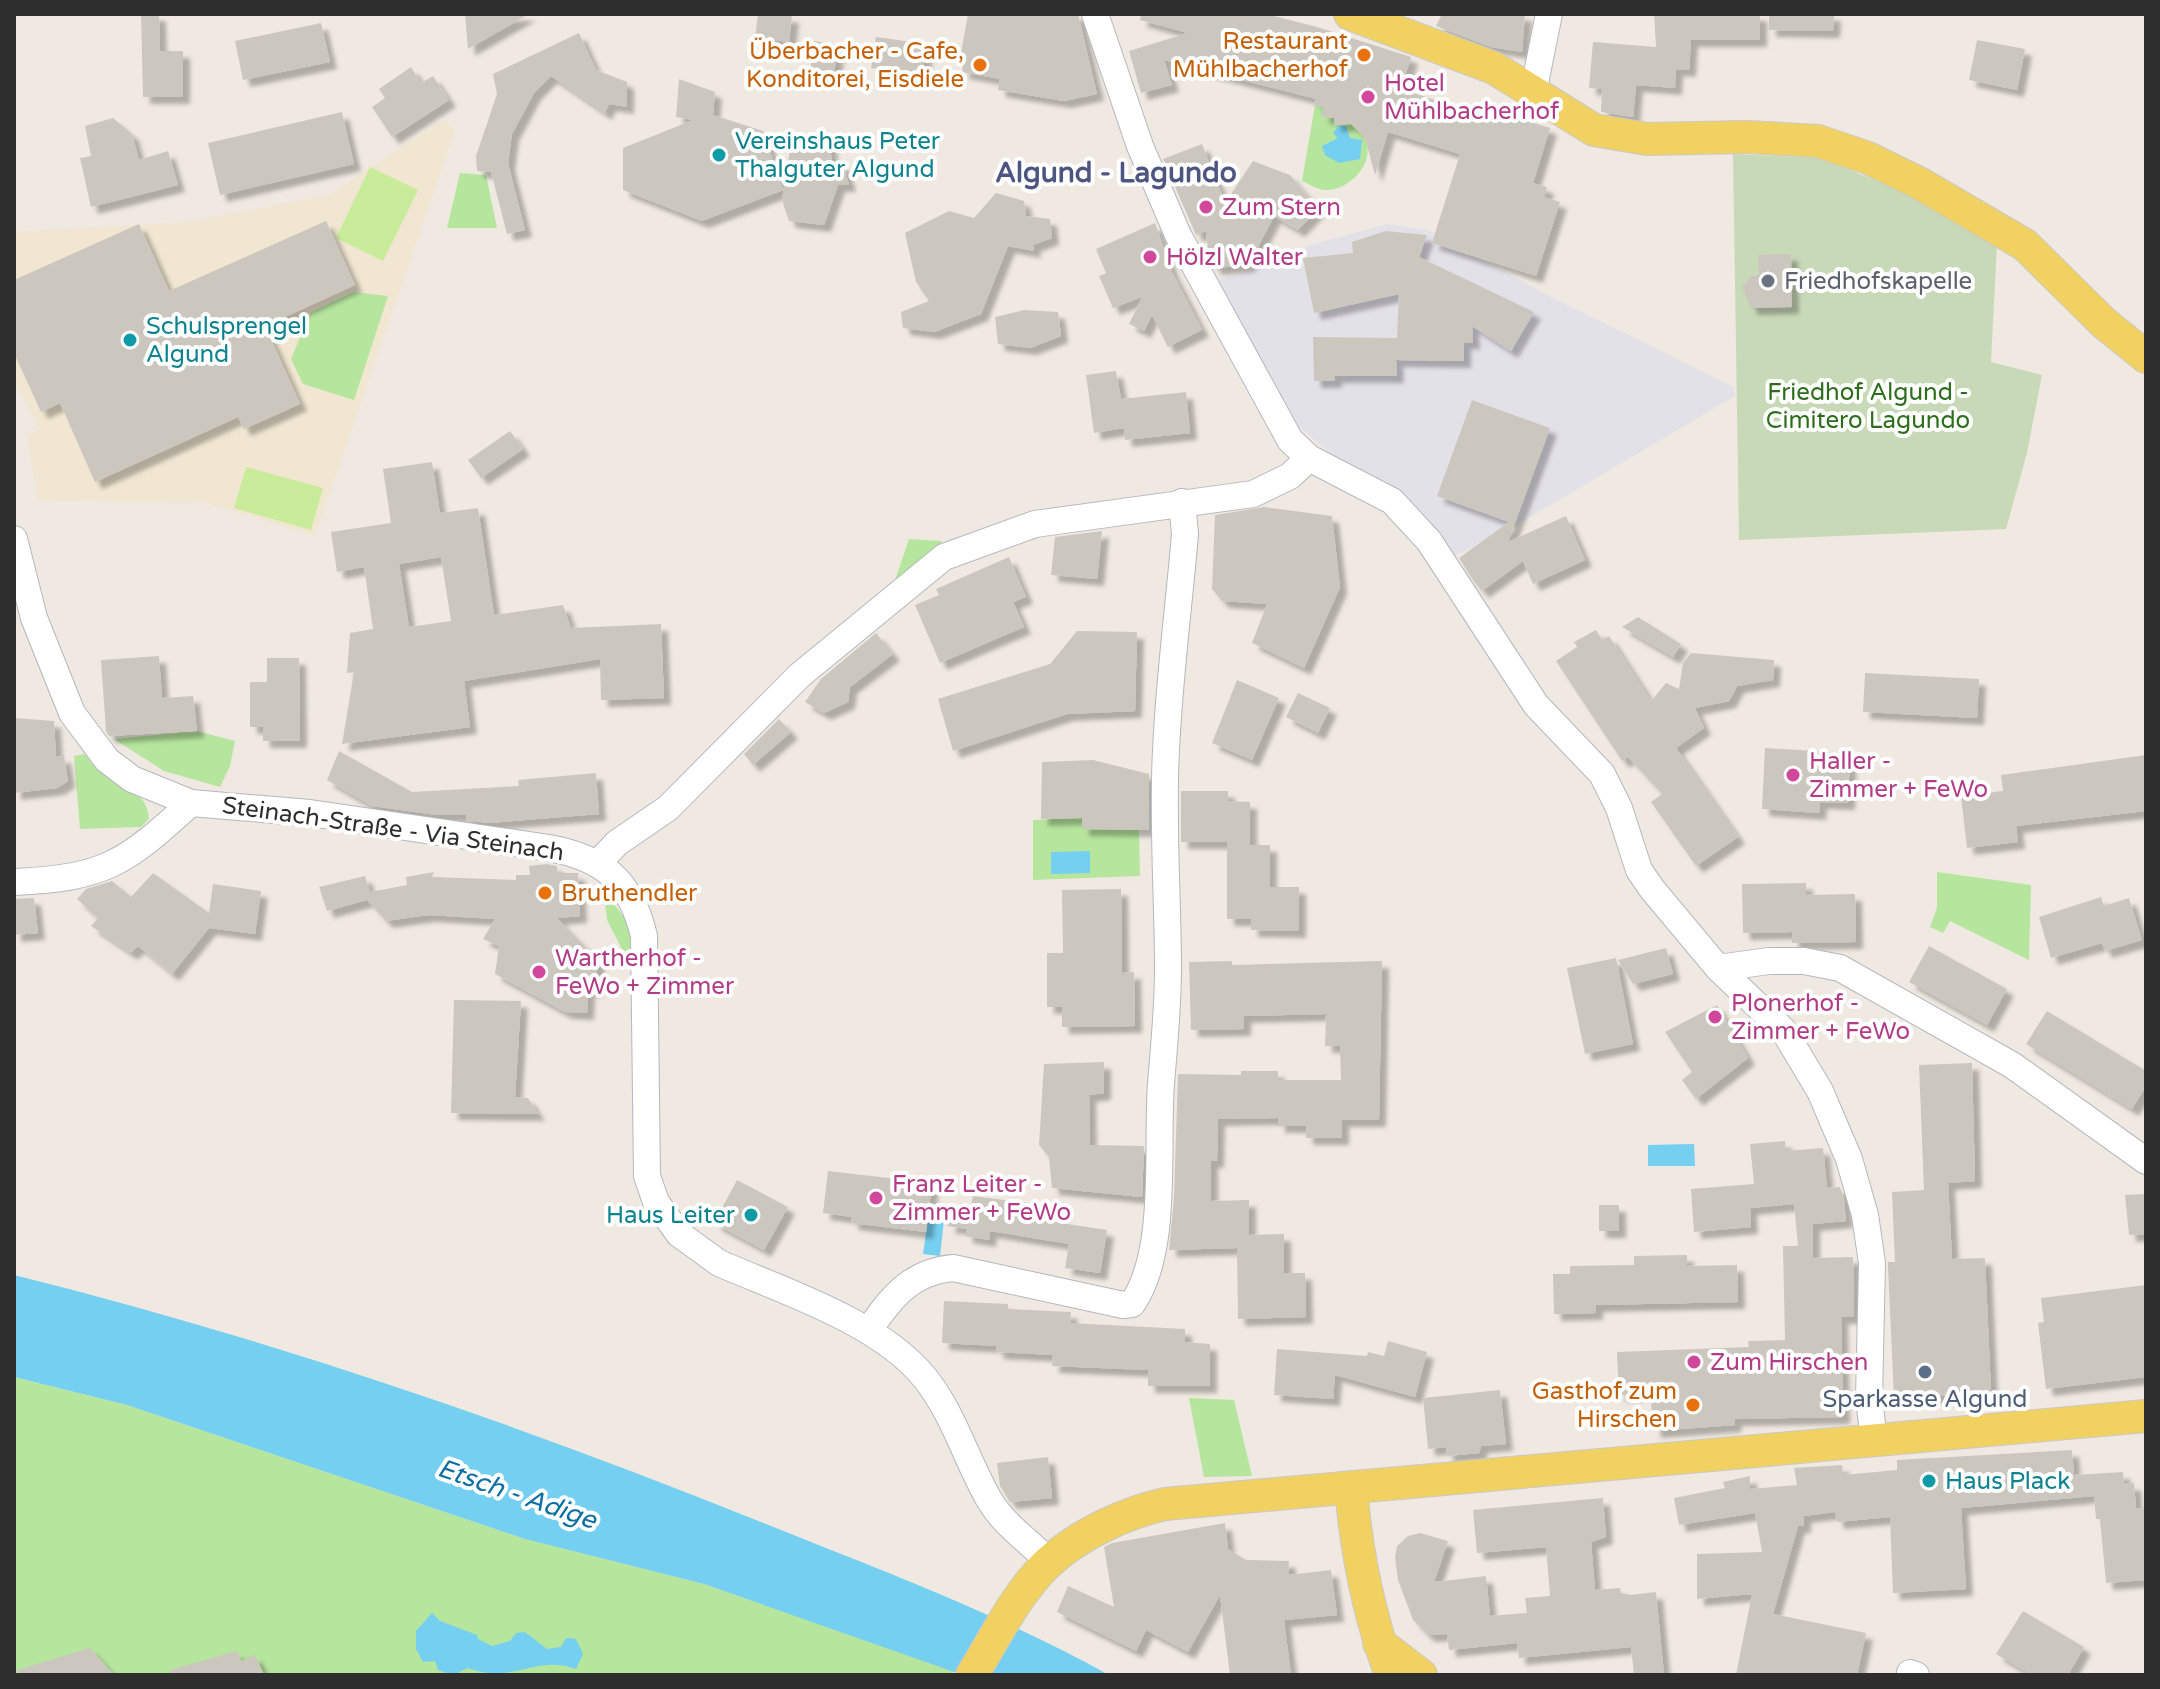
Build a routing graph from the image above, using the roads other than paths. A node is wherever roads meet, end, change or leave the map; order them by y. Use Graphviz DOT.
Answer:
graph roads {
  1 [pos="1095,14"];
  2 [pos="1350,14"];
  3 [pos="1549,14"];
  4 [pos="1533,93"];
  5 [pos="2146,357"];
  6 [pos="1309,458"];
  7 [pos="1182,502"];
  8 [pos="14,539"];
  9 [pos="191,803"];
  10 [pos="599,862"];
  11 [pos="14,882"];
  12 [pos="1718,968"];
  13 [pos="2146,1161"];
  14 [pos="868,1331"];
  15 [pos="2146,1416"];
  16 [pos="1874,1440"];
  17 [pos="1351,1487"];
  18 [pos="1049,1562"];
  19 [pos="1379,1643"];
  20 [pos="972,1675"];
  21 [pos="1391,1675"];
  22 [pos="1421,1675"];
  1 -- 6 [label="street"];
  2 -- 4 [label="main road"];
  3 -- 4 [label="street"];
  4 -- 5 [label="main road"];
  6 -- 7 [label="street"];
  6 -- 12 [label="street"];
  7 -- 10 [label="street"];
  7 -- 14 [label="street"];
  8 -- 9 [label="street, Steinach-Straße - Via Steinach"];
  9 -- 10 [label="street, Steinach-Straße - Via Steinach"];
  9 -- 11 [label="street"];
  10 -- 14 [label="street, Steinach-Straße - Via Steinach"];
  12 -- 13 [label="street"];
  12 -- 16 [label="street"];
  14 -- 18 [label="street, Steinach-Straße - Via Steinach"];
  15 -- 16 [label="main road"];
  16 -- 17 [label="main road"];
  17 -- 18 [label="main road"];
  17 -- 19 [label="main road"];
  18 -- 20 [label="main road"];
  19 -- 21 [label="main road"];
  19 -- 22 [label="main road"];
}
